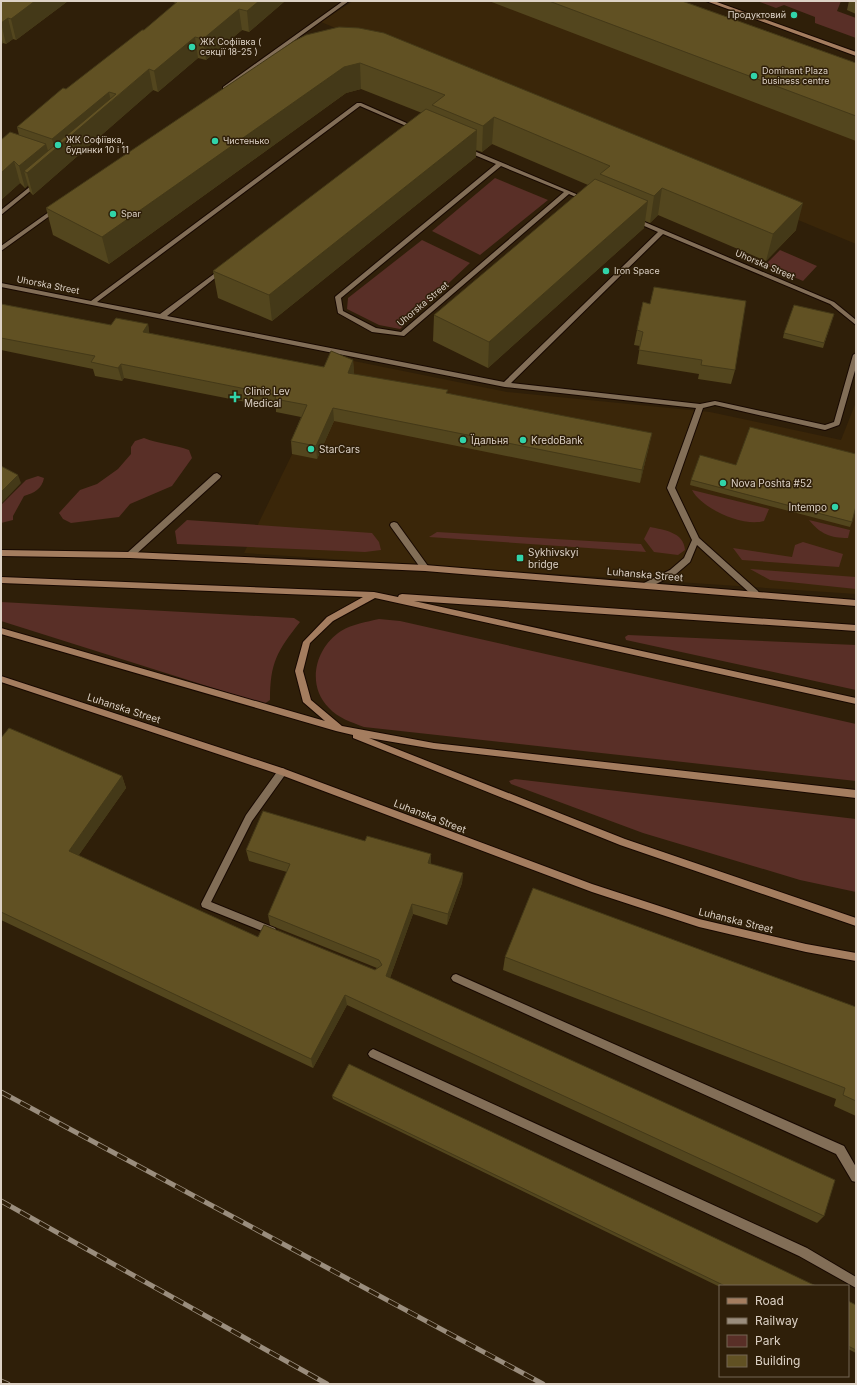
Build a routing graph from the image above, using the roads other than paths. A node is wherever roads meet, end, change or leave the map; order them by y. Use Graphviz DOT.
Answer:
graph roads {
  1 [pos="346,1"];
  2 [pos="709,1"];
  3 [pos="856,54"];
  4 [pos="217,94"];
  5 [pos="408,125"];
  6 [pos="422,131"];
  7 [pos="400,132"];
  8 [pos="464,148"];
  9 [pos="500,164"];
  10 [pos="42,179"];
  11 [pos="568,192"];
  12 [pos="590,201"];
  13 [pos="64,203"];
  14 [pos="1,213"];
  15 [pos="626,216"];
  16 [pos="662,231"];
  17 [pos="1,249"];
  18 [pos="230,264"];
  19 [pos="1,285"];
  20 [pos="92,303"];
  21 [pos="161,317"];
  22 [pos="856,323"];
  23 [pos="856,355"];
  24 [pos="505,385"];
  25 [pos="700,406"];
  26 [pos="217,476"];
  27 [pos="394,525"];
  28 [pos="696,540"];
  29 [pos="1,553"];
  30 [pos="130,555"];
  31 [pos="425,568"];
  32 [pos="1,580"];
  33 [pos="647,585"];
  34 [pos="754,593"];
  35 [pos="374,596"];
  36 [pos="856,603"];
  37 [pos="856,628"];
  38 [pos="1,631"];
  39 [pos="1,680"];
  40 [pos="856,701"];
  41 [pos="340,729"];
  42 [pos="282,772"];
  43 [pos="856,794"];
  44 [pos="856,922"];
  45 [pos="283,936"];
  46 [pos="856,958"];
  47 [pos="456,978"];
  48 [pos="374,1054"];
  49 [pos="856,1177"];
  50 [pos="856,1283"];
  1 -- 4 [label="street"];
  2 -- 3 [label="main road"];
  5 -- 6 [label="street"];
  5 -- 7 [label="street"];
  5 -- 20 [label="street"];
  8 -- 9 [label="street"];
  9 -- 11 [label="street"];
  9 -- 11 [label="street, Uhorska Street"];
  10 -- 14 [label="street"];
  11 -- 12 [label="street"];
  13 -- 17 [label="street"];
  15 -- 16 [label="street, Uhorska Street"];
  16 -- 22 [label="street, Uhorska Street"];
  16 -- 24 [label="street"];
  18 -- 21 [label="street"];
  19 -- 20 [label="street, Uhorska Street"];
  20 -- 21 [label="street, Uhorska Street"];
  21 -- 24 [label="street, Uhorska Street"];
  23 -- 25 [label="street, Uhorska Street"];
  24 -- 25 [label="street, Uhorska Street"];
  25 -- 28 [label="street"];
  26 -- 30 [label="street"];
  27 -- 31 [label="street"];
  28 -- 33 [label="street"];
  28 -- 34 [label="street"];
  29 -- 30 [label="main road, Luhanska Street"];
  30 -- 31 [label="main road, Luhanska Street"];
  31 -- 33 [label="main road, Luhanska Street"];
  32 -- 35 [label="main road"];
  33 -- 34 [label="main road, Luhanska Street"];
  34 -- 36 [label="main road, Luhanska Street"];
  35 -- 37 [label="main road"];
  35 -- 40 [label="main road"];
  35 -- 41 [label="main road"];
  38 -- 41 [label="main road"];
  39 -- 42 [label="main road, Luhanska Street"];
  41 -- 43 [label="main road"];
  41 -- 44 [label="main road"];
  42 -- 45 [label="street"];
  42 -- 46 [label="main road, Luhanska Street"];
  47 -- 49 [label="street"];
  48 -- 50 [label="street"];
}
